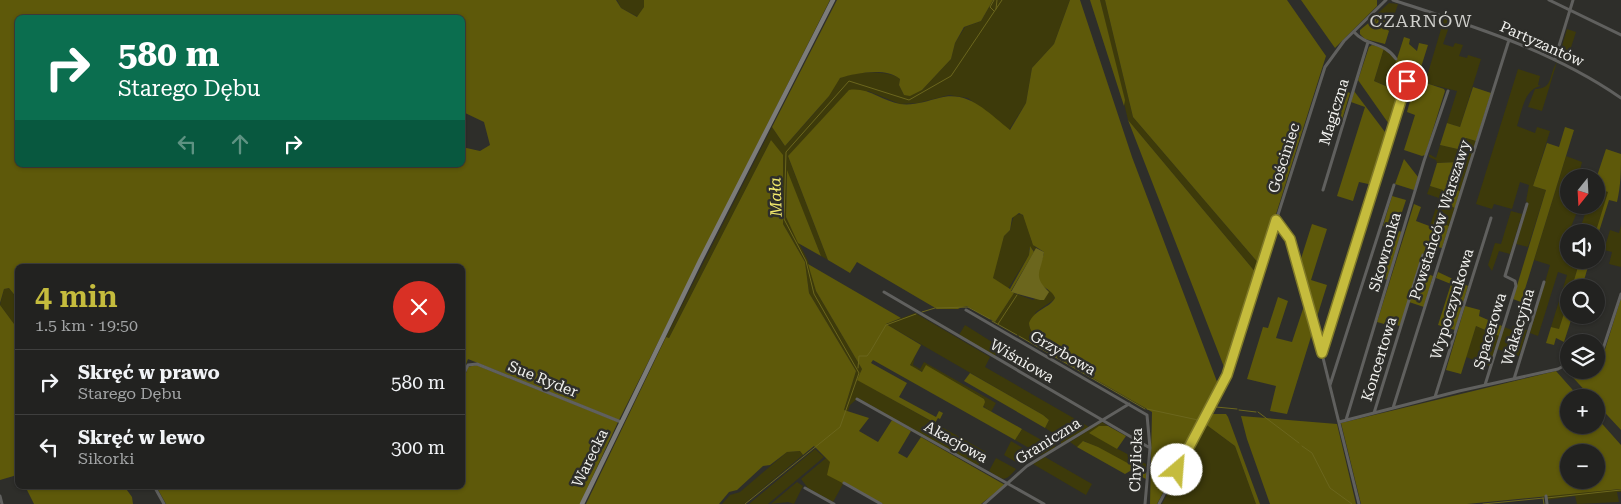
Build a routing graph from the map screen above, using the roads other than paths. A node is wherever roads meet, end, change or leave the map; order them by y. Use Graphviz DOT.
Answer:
graph roads {
  1 [pos="833,0"];
  2 [pos="1384,0"];
  3 [pos="1393,0"];
  4 [pos="1549,0"];
  5 [pos="1573,0"];
  6 [pos="1570,10"];
  7 [pos="1354,32"];
  8 [pos="1621,35"];
  9 [pos="1508,40"];
  10 [pos="1368,42"];
  11 [pos="1396,59"];
  12 [pos="1555,59"];
  13 [pos="1407,81"];
  14 [pos="1448,91"];
  15 [pos="1621,98"];
  16 [pos="1394,184"];
  17 [pos="1323,190"];
  18 [pos="1527,204"];
  19 [pos="1491,218"];
  20 [pos="1276,220"];
  21 [pos="1423,254"];
  22 [pos="1544,282"];
  23 [pos="884,292"];
  24 [pos="1621,294"];
  25 [pos="966,310"];
  26 [pos="1605,343"];
  27 [pos="1322,353"];
  28 [pos="1560,368"];
  29 [pos="465,371"];
  30 [pos="1514,379"];
  31 [pos="1485,385"];
  32 [pos="1330,386"];
  33 [pos="1435,398"];
  34 [pos="857,399"];
  35 [pos="1129,404"];
  36 [pos="1393,408"];
  37 [pos="1373,413"];
  38 [pos="1148,416"];
  39 [pos="1346,420"];
  40 [pos="1102,421"];
  41 [pos="621,422"];
  42 [pos="1339,422"];
  43 [pos="1150,448"];
  44 [pos="844,484"];
  45 [pos="1008,484"];
  46 [pos="805,488"];
  47 [pos="156,489"];
  48 [pos="0,496"];
  49 [pos="1546,496"];
  50 [pos="2,504"];
  51 [pos="164,504"];
  52 [pos="582,504"];
  53 [pos="834,504"];
  54 [pos="881,504"];
  55 [pos="984,504"];
  56 [pos="1044,504"];
  57 [pos="1145,504"];
  58 [pos="1159,504"];
  59 [pos="1359,504"];
  60 [pos="1547,504"];
  1 -- 41 [label="street, Warecka"];
  2 -- 7 [label="street, Gościniec"];
  3 -- 9 [label="street, Partyzantów"];
  4 -- 6 [label="street"];
  5 -- 6 [label="street"];
  6 -- 8 [label="street"];
  6 -- 12 [label="street"];
  7 -- 10 [label="street"];
  7 -- 20 [label="street, Gościniec"];
  9 -- 12 [label="street, Partyzantów"];
  9 -- 36 [label="street, Powstańców Warszawy"];
  10 -- 11 [label="street"];
  10 -- 17 [label="street, Magiczna"];
  12 -- 15 [label="street, Partyzantów"];
  13 -- 27 [label="street"];
  14 -- 39 [label="street, Skowronka"];
  16 -- 32 [label="street"];
  18 -- 31 [label="street, Spacerowa"];
  19 -- 33 [label="street, Wypoczynkowa"];
  20 -- 27 [label="street"];
  20 -- 58 [label="street, Gościniec"];
  21 -- 37 [label="street, Koncertowa"];
  22 -- 30 [label="street, Wakacyjna"];
  23 -- 40 [label="street, Wiśniowa"];
  24 -- 26 [label="street"];
  25 -- 35 [label="street, Grzybowa"];
  27 -- 32 [label="street"];
  28 -- 30 [label="street"];
  29 -- 41 [label="street, Sue Ryder"];
  30 -- 31 [label="street"];
  31 -- 33 [label="street"];
  32 -- 42 [label="street"];
  33 -- 36 [label="street"];
  34 -- 45 [label="street, Akacjowa"];
  35 -- 38 [label="street, Grzybowa"];
  35 -- 40 [label="street, Graniczna"];
  36 -- 37 [label="street"];
  37 -- 39 [label="street"];
  38 -- 43 [label="street, Chylicka"];
  39 -- 42 [label="street"];
  40 -- 43 [label="street, Wiśniowa"];
  40 -- 45 [label="street, Graniczna"];
  41 -- 52 [label="street, Warecka"];
  42 -- 59 [label="street"];
  43 -- 57 [label="street, Chylicka"];
  44 -- 54 [label="street"];
  45 -- 55 [label="street, Graniczna"];
  45 -- 56 [label="street, Akacjowa"];
  46 -- 53 [label="street"];
  47 -- 51 [label="street"];
  48 -- 50 [label="street"];
  49 -- 60 [label="street"];
}
